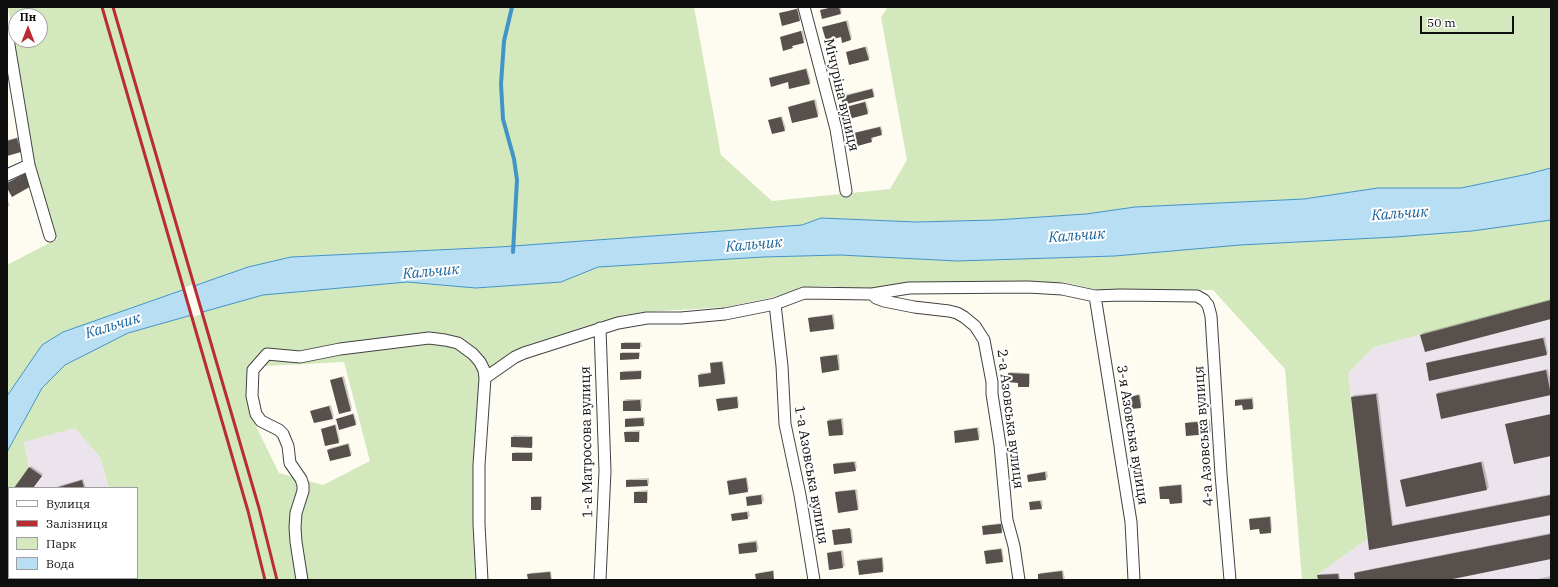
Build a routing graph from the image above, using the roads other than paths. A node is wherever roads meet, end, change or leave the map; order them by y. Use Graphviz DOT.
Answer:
graph roads {
  1 [pos="804,7"];
  2 [pos="7,33"];
  3 [pos="29,165"];
  4 [pos="7,175"];
  5 [pos="846,191"];
  6 [pos="50,236"];
  7 [pos="872,294"];
  8 [pos="1095,296"];
  9 [pos="774,304"];
  10 [pos="600,328"];
  11 [pos="485,378"];
  12 [pos="302,580"];
  13 [pos="482,580"];
  14 [pos="600,580"];
  15 [pos="814,580"];
  16 [pos="1019,580"];
  17 [pos="1134,580"];
  18 [pos="1230,580"];
  1 -- 5 [label="street, Мічуріна вулиця"];
  2 -- 3 [label="street"];
  3 -- 4 [label="street"];
  3 -- 6 [label="street"];
  7 -- 8 [label="street"];
  7 -- 9 [label="street"];
  7 -- 16 [label="street, 2-а Азовська вулиця"];
  8 -- 17 [label="street, 3-я Азовська вулиця"];
  8 -- 18 [label="street, 4-а Азовська вулиця"];
  9 -- 10 [label="street"];
  9 -- 15 [label="street, 1-а Азовська вулиця"];
  10 -- 11 [label="street"];
  10 -- 14 [label="street, 1-а Матросова вулиця"];
  11 -- 12 [label="street"];
  11 -- 13 [label="street"];
}
